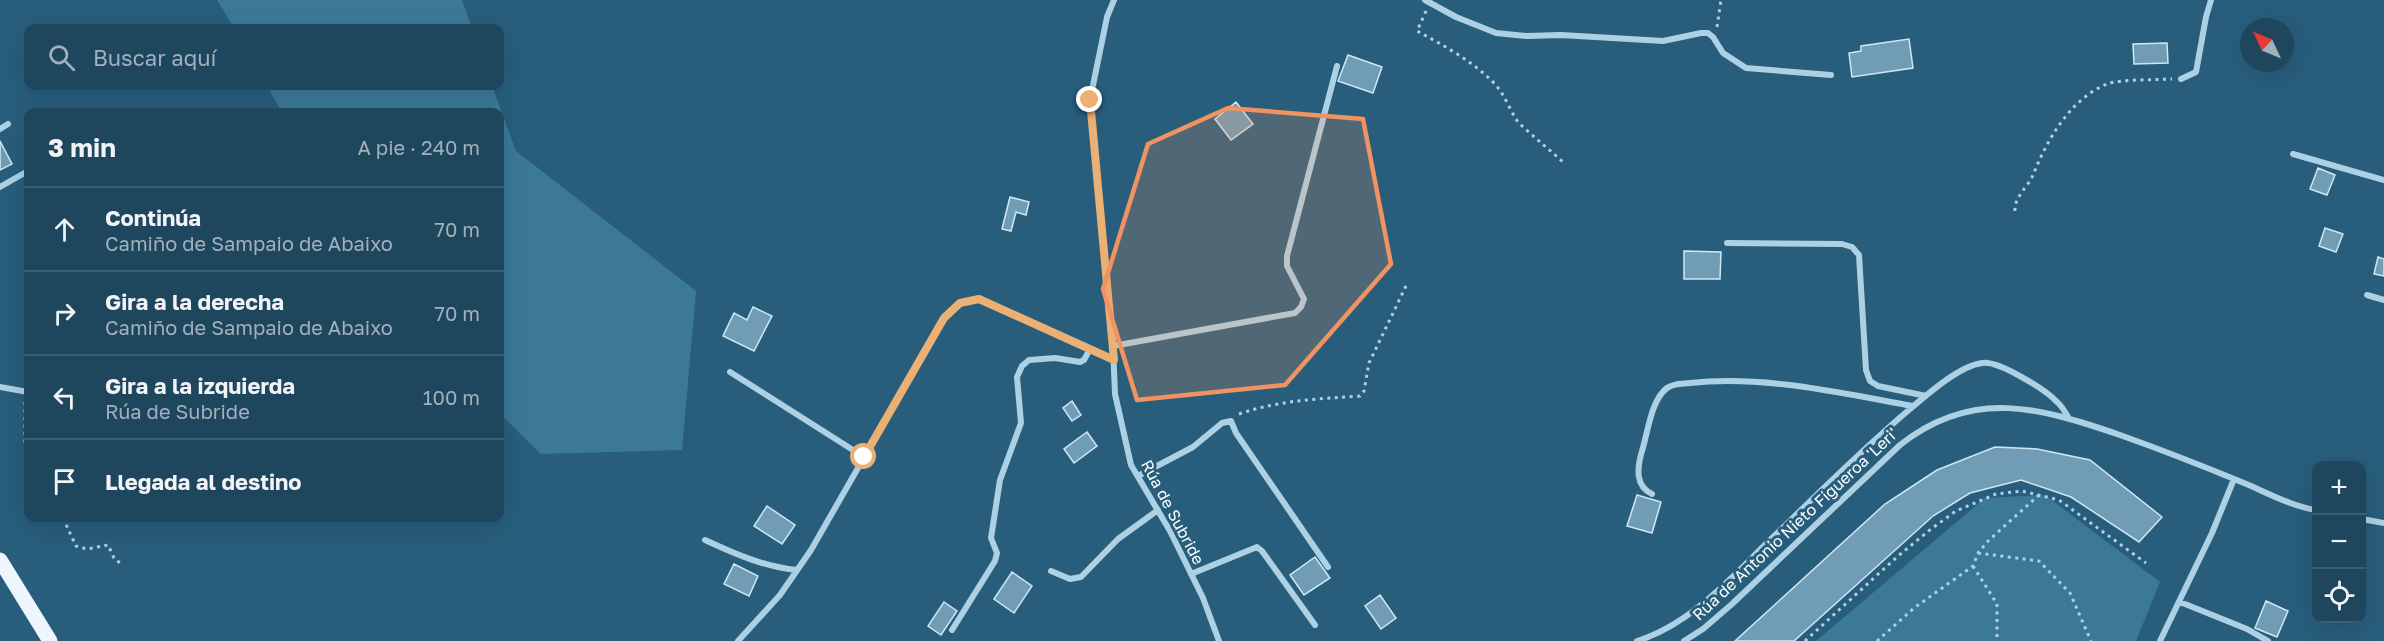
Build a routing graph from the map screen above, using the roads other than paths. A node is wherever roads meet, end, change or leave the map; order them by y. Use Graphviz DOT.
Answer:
graph roads {
  1 [pos="1114,0"];
  2 [pos="2211,0"];
  3 [pos="1427,2"];
  4 [pos="1337,66"];
  5 [pos="1831,75"];
  6 [pos="2181,79"];
  7 [pos="8,124"];
  8 [pos="0,129"];
  9 [pos="2293,154"];
  10 [pos="24,173"];
  11 [pos="2384,180"];
  12 [pos="0,187"];
  13 [pos="1727,243"];
  14 [pos="2367,295"];
  15 [pos="2384,300"];
  16 [pos="1113,346"];
  17 [pos="1090,349"];
  18 [pos="1114,360"];
  19 [pos="730,372"];
  20 [pos="0,387"];
  21 [pos="24,391"];
  22 [pos="1926,396"];
  23 [pos="1913,406"];
  24 [pos="2068,417"];
  25 [pos="864,457"];
  26 [pos="1138,476"];
  27 [pos="2234,479"];
  28 [pos="1652,494"];
  29 [pos="2312,509"];
  30 [pos="1158,510"];
  31 [pos="2366,520"];
  32 [pos="2384,523"];
  33 [pos="705,540"];
  34 [pos="0,560"];
  35 [pos="1328,567"];
  36 [pos="797,570"];
  37 [pos="1051,571"];
  38 [pos="1191,574"];
  39 [pos="2180,602"];
  40 [pos="1315,625"];
  41 [pos="952,630"];
  42 [pos="50,641"];
  43 [pos="738,641"];
  44 [pos="1219,641"];
  45 [pos="1637,641"];
  46 [pos="1684,641"];
  47 [pos="2160,641"];
  48 [pos="2268,641"];
  1 -- 16 [label="street, Rúa de Subride"];
  2 -- 6 [label="street"];
  3 -- 5 [label="street"];
  4 -- 16 [label="street"];
  7 -- 8 [label="street"];
  9 -- 11 [label="street"];
  10 -- 12 [label="street"];
  13 -- 22 [label="street"];
  14 -- 15 [label="street"];
  16 -- 18 [label="street, Rúa de Subride"];
  17 -- 18 [label="street"];
  17 -- 25 [label="street"];
  17 -- 41 [label="street"];
  18 -- 26 [label="street, Rúa de Subride"];
  19 -- 25 [label="street"];
  20 -- 21 [label="street"];
  22 -- 23 [label="street"];
  22 -- 24 [label="street"];
  23 -- 28 [label="street"];
  23 -- 45 [label="street"];
  24 -- 27 [label="street, Rúa de Antonio Nieto Figueroa 'Leri'"];
  24 -- 46 [label="street, Rúa de Antonio Nieto Figueroa 'Leri'"];
  25 -- 36 [label="street"];
  26 -- 30 [label="street, Rúa de Subride"];
  26 -- 35 [label="street"];
  27 -- 29 [label="street, Rúa de Antonio Nieto Figueroa 'Leri'"];
  27 -- 39 [label="street"];
  30 -- 37 [label="street"];
  30 -- 38 [label="street, Rúa de Subride"];
  31 -- 32 [label="street"];
  33 -- 36 [label="street"];
  34 -- 42 [label="main road"];
  36 -- 43 [label="street"];
  38 -- 40 [label="street"];
  38 -- 44 [label="street, Rúa de Subride"];
  39 -- 47 [label="street"];
  39 -- 48 [label="street"];
}
